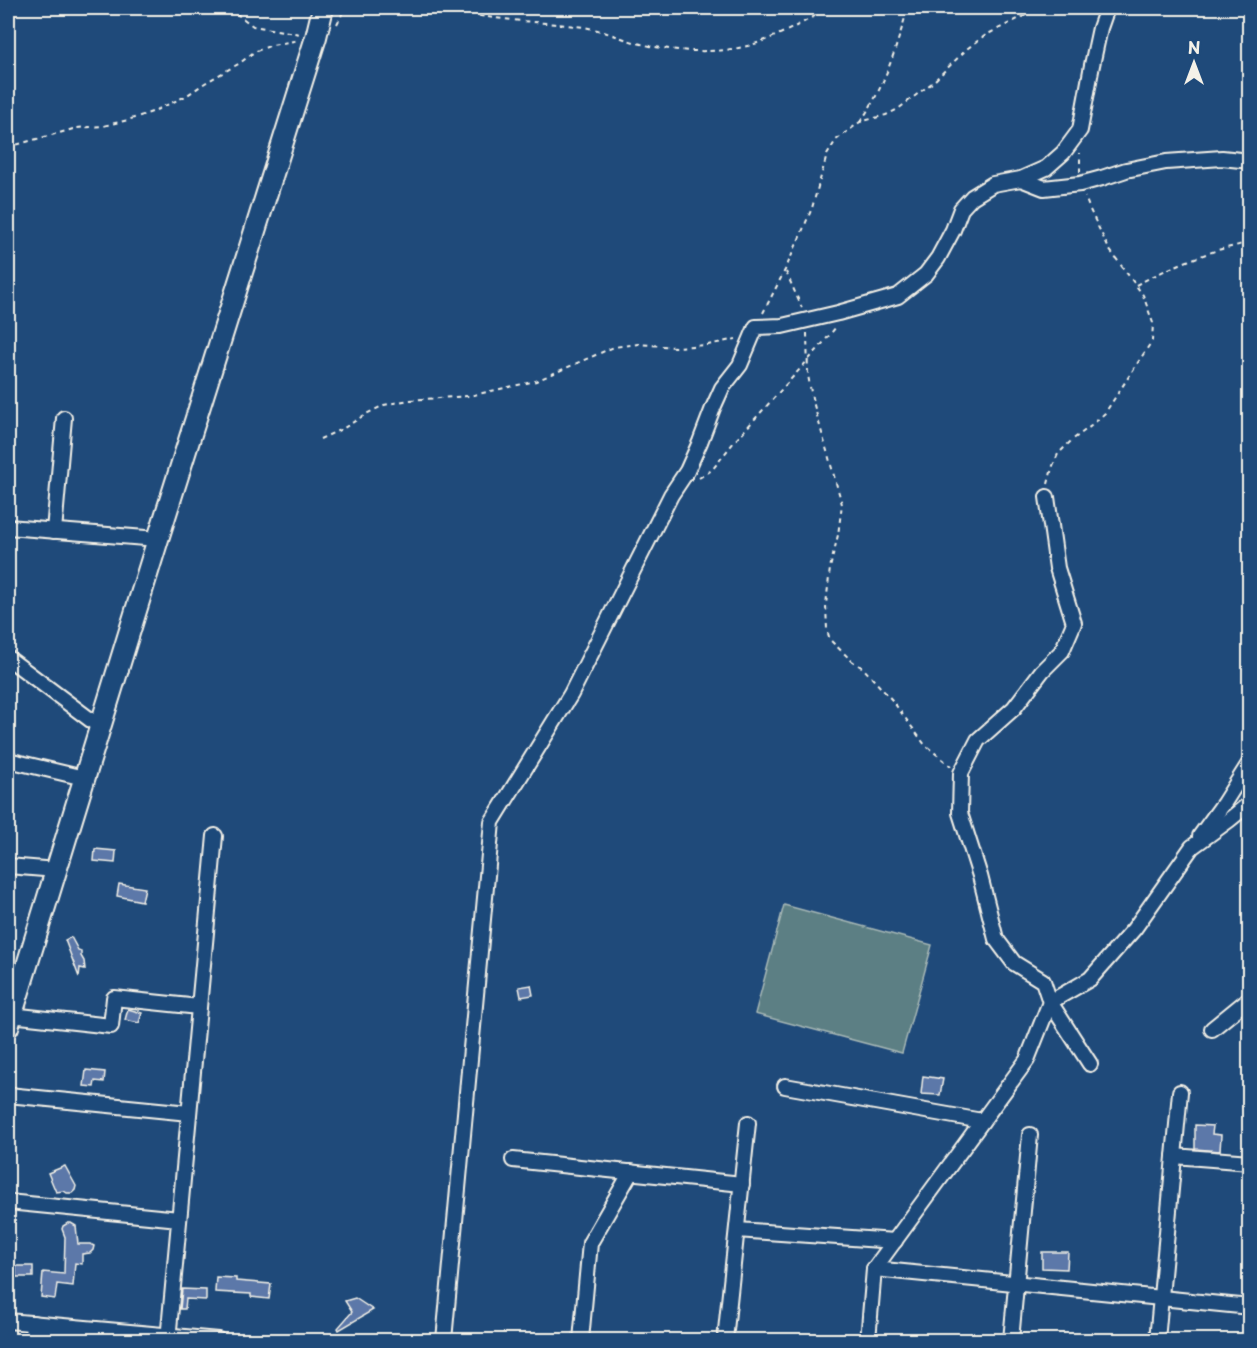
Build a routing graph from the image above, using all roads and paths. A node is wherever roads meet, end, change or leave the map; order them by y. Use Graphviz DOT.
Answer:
graph roads {
  1 [pos="229,8"];
  2 [pos="324,8"];
  3 [pos="345,8"];
  4 [pos="444,8"];
  5 [pos="829,8"];
  6 [pos="908,8"];
  7 [pos="1040,8"];
  8 [pos="1107,8"];
  9 [pos="316,37"];
  10 [pos="860,122"];
  11 [pos="1080,129"];
  12 [pos="8,147"];
  13 [pos="1250,161"];
  14 [pos="1021,179"];
  15 [pos="1080,184"];
  16 [pos="1250,240"];
  17 [pos="785,270"];
  18 [pos="1136,285"];
  19 [pos="850,310"];
  20 [pos="807,319"];
  21 [pos="756,327"];
  22 [pos="808,360"];
  23 [pos="64,418"];
  24 [pos="320,439"];
  25 [pos="671,495"];
  26 [pos="1047,497"];
  27 [pos="8,527"];
  28 [pos="54,531"];
  29 [pos="158,539"];
  30 [pos="8,658"];
  31 [pos="100,727"];
  32 [pos="8,760"];
  33 [pos="1250,762"];
  34 [pos="961,773"];
  35 [pos="84,778"];
  36 [pos="1250,803"];
  37 [pos="215,836"];
  38 [pos="1192,847"];
  39 [pos="8,866"];
  40 [pos="56,870"];
  41 [pos="1250,998"];
  42 [pos="1050,1002"];
  43 [pos="199,1007"];
  44 [pos="9,1021"];
  45 [pos="1212,1029"];
  46 [pos="1090,1064"];
  47 [pos="785,1086"];
  48 [pos="1180,1092"];
  49 [pos="8,1095"];
  50 [pos="189,1113"];
  51 [pos="982,1121"];
  52 [pos="748,1123"];
  53 [pos="1030,1135"];
  54 [pos="1174,1156"];
  55 [pos="513,1160"];
  56 [pos="1250,1162"];
  57 [pos="631,1172"];
  58 [pos="742,1184"];
  59 [pos="8,1202"];
  60 [pos="179,1219"];
  61 [pos="737,1230"];
  62 [pos="895,1241"];
  63 [pos="874,1269"];
  64 [pos="1016,1284"];
  65 [pos="1161,1298"];
  66 [pos="1250,1307"];
  67 [pos="8,1321"];
  68 [pos="33,1323"];
  69 [pos="168,1338"];
  70 [pos="32,1341"];
  71 [pos="218,1341"];
  72 [pos="444,1341"];
  73 [pos="581,1341"];
  74 [pos="725,1341"];
  75 [pos="868,1341"];
  76 [pos="1011,1341"];
  77 [pos="1157,1341"];
  1 -- 9 [label="path"];
  2 -- 9 [label="main road"];
  3 -- 9 [label="path"];
  4 -- 5 [label="path"];
  6 -- 10 [label="path"];
  7 -- 10 [label="path"];
  8 -- 11 [label="street"];
  9 -- 12 [label="path"];
  9 -- 29 [label="main road"];
  10 -- 17 [label="path"];
  11 -- 14 [label="street"];
  11 -- 15 [label="path"];
  13 -- 15 [label="street"];
  14 -- 15 [label="street"];
  14 -- 19 [label="street"];
  15 -- 18 [label="path"];
  16 -- 18 [label="path"];
  17 -- 20 [label="path"];
  17 -- 21 [label="path"];
  18 -- 26 [label="path"];
  19 -- 20 [label="street"];
  19 -- 22 [label="path"];
  20 -- 21 [label="street"];
  20 -- 22 [label="path"];
  21 -- 24 [label="path"];
  21 -- 25 [label="street"];
  22 -- 25 [label="path"];
  22 -- 34 [label="path"];
  23 -- 28 [label="street"];
  25 -- 72 [label="street"];
  26 -- 34 [label="street"];
  27 -- 28 [label="street"];
  28 -- 29 [label="street"];
  29 -- 31 [label="main road"];
  30 -- 31 [label="street"];
  31 -- 35 [label="main road"];
  32 -- 35 [label="street"];
  33 -- 38 [label="street"];
  34 -- 42 [label="street"];
  35 -- 40 [label="main road"];
  36 -- 38 [label="street"];
  37 -- 43 [label="street"];
  38 -- 42 [label="street"];
  39 -- 40 [label="street"];
  40 -- 44 [label="main road"];
  41 -- 45 [label="street"];
  42 -- 46 [label="street"];
  42 -- 51 [label="street"];
  43 -- 44 [label="street"];
  43 -- 50 [label="street"];
  47 -- 51 [label="street"];
  48 -- 54 [label="street"];
  49 -- 50 [label="street"];
  50 -- 60 [label="street"];
  51 -- 62 [label="street"];
  52 -- 58 [label="street"];
  53 -- 64 [label="street"];
  54 -- 56 [label="street"];
  54 -- 65 [label="street"];
  55 -- 57 [label="street"];
  57 -- 58 [label="street"];
  57 -- 73 [label="street"];
  58 -- 61 [label="street"];
  59 -- 60 [label="street"];
  60 -- 69 [label="street"];
  61 -- 62 [label="street"];
  61 -- 74 [label="street"];
  62 -- 63 [label="street"];
  63 -- 64 [label="street"];
  63 -- 75 [label="street"];
  64 -- 65 [label="street"];
  64 -- 76 [label="street"];
  65 -- 66 [label="street"];
  65 -- 77 [label="street"];
  67 -- 68 [label="street"];
  68 -- 69 [label="street"];
  68 -- 70 [label="street"];
  69 -- 71 [label="street"];
}
